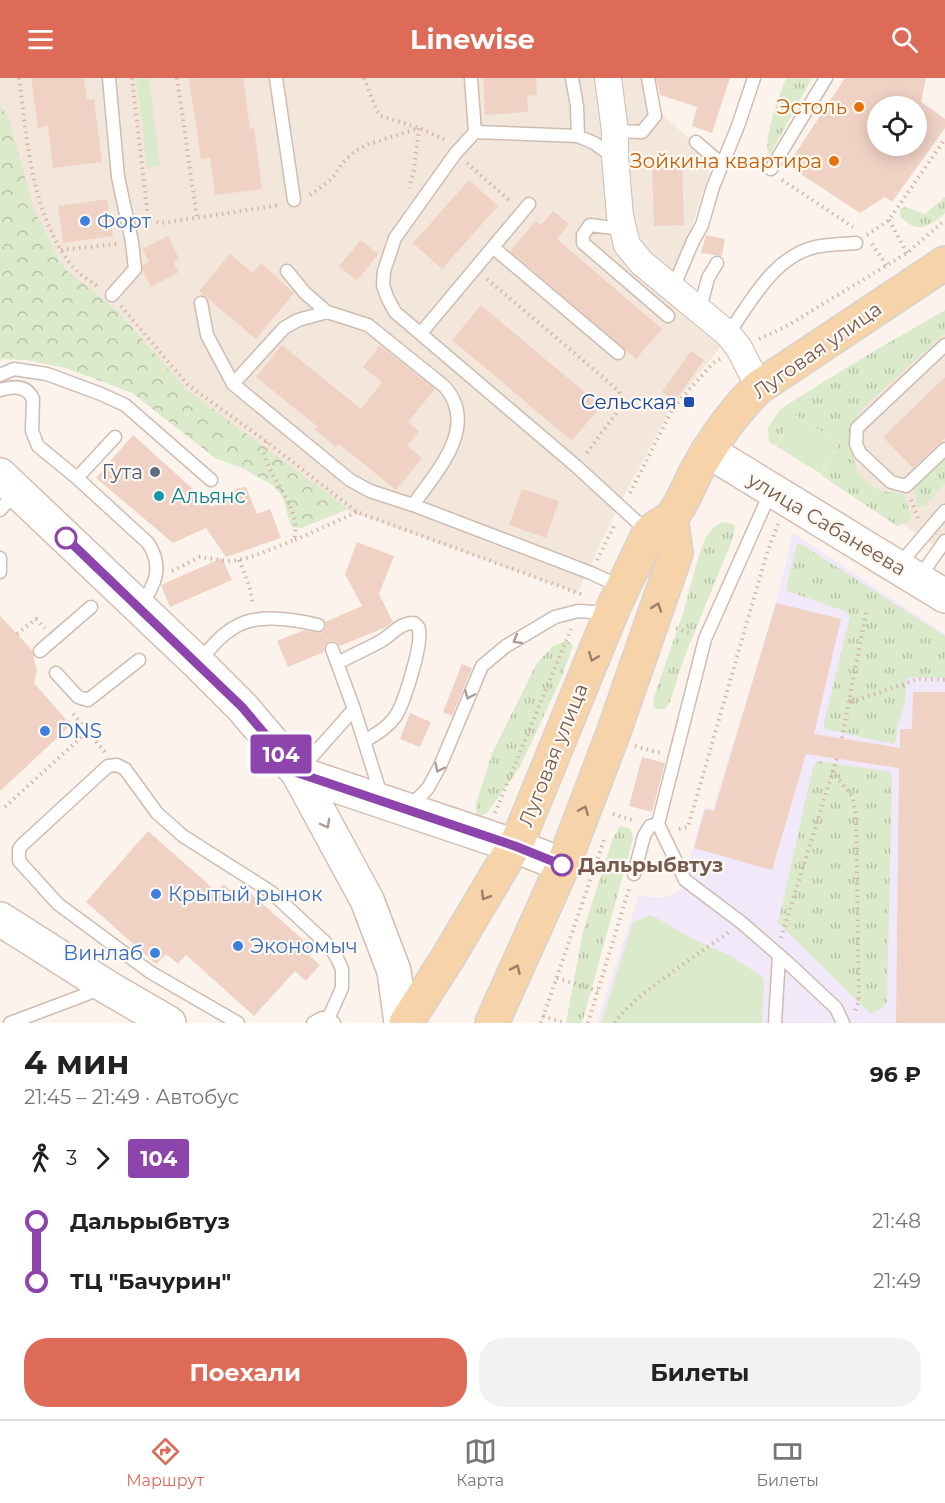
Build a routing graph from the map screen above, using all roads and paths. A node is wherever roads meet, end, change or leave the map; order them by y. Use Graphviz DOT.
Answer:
graph roads {
  1 [pos="19,78"];
  2 [pos="109,78"];
  3 [pos="132,78"];
  4 [pos="177,78"];
  5 [pos="276,78"];
  6 [pos="364,78"];
  7 [pos="471,78"];
  8 [pos="572,78"];
  9 [pos="608,78"];
  10 [pos="648,78"];
  11 [pos="754,78"];
  12 [pos="826,78"];
  13 [pos="419,128"];
  14 [pos="615,131"];
  15 [pos="475,132"];
  16 [pos="578,136"];
  17 [pos="945,139"];
  18 [pos="696,142"];
  19 [pos="461,147"];
  20 [pos="615,157"];
  21 [pos="723,162"];
  22 [pos="468,164"];
  23 [pos="771,169"];
  24 [pos="408,193"];
  25 [pos="294,201"];
  26 [pos="525,208"];
  27 [pos="197,218"];
  28 [pos="889,220"];
  29 [pos="621,229"];
  30 [pos="132,242"];
  31 [pos="856,243"];
  32 [pos="494,248"];
  33 [pos="61,250"];
  34 [pos="877,251"];
  35 [pos="907,253"];
  36 [pos="717,263"];
  37 [pos="945,263"];
  38 [pos="887,266"];
  39 [pos="475,269"];
  40 [pos="287,271"];
  41 [pos="673,288"];
  42 [pos="112,295"];
  43 [pos="201,303"];
  44 [pos="700,309"];
  45 [pos="327,312"];
  46 [pos="668,316"];
  47 [pos="421,333"];
  48 [pos="728,334"];
  49 [pos="945,345"];
  50 [pos="618,352"];
  51 [pos="0,375"];
  52 [pos="233,384"];
  53 [pos="759,387"];
  54 [pos="0,390"];
  55 [pos="115,437"];
  56 [pos="267,442"];
  57 [pos="945,449"];
  58 [pos="708,451"];
  59 [pos="576,466"];
  60 [pos="77,478"];
  61 [pos="211,480"];
  62 [pos="6,492"];
  63 [pos="775,504"];
  64 [pos="413,505"];
  65 [pos="945,511"];
  66 [pos="357,512"];
  67 [pos="660,525"];
  68 [pos="294,540"];
  69 [pos="945,541"];
  70 [pos="0,558"];
  71 [pos="239,560"];
  72 [pos="175,570"];
  73 [pos="0,572"];
  74 [pos="920,581"];
  75 [pos="616,602"];
  76 [pos="91,607"];
  77 [pos="139,607"];
  78 [pos="866,613"];
  79 [pos="36,619"];
  80 [pos="252,620"];
  81 [pos="318,625"];
  82 [pos="17,634"];
  83 [pos="332,650"];
  84 [pos="40,651"];
  85 [pos="139,660"];
  86 [pos="198,663"];
  87 [pos="338,663"];
  88 [pos="56,673"];
  89 [pos="945,680"];
  90 [pos="850,703"];
  91 [pos="354,709"];
  92 [pos="78,720"];
  93 [pos="88,731"];
  94 [pos="842,738"];
  95 [pos="365,741"];
  96 [pos="632,745"];
  97 [pos="652,750"];
  98 [pos="837,758"];
  99 [pos="114,765"];
  100 [pos="832,771"];
  101 [pos="298,773"];
  102 [pos="395,806"];
  103 [pos="5,807"];
  104 [pos="613,812"];
  105 [pos="654,825"];
  106 [pos="605,836"];
  107 [pos="515,846"];
  108 [pos="562,865"];
  109 [pos="634,874"];
  110 [pos="0,919"];
  111 [pos="742,923"];
  112 [pos="778,954"];
  113 [pos="557,978"];
  114 [pos="107,987"];
  115 [pos="598,991"];
  116 [pos="543,1017"];
  117 [pos="331,1021"];
  118 [pos="843,1022"];
  119 [pos="10,1023"];
  120 [pos="169,1023"];
  121 [pos="238,1023"];
  122 [pos="313,1023"];
  123 [pos="401,1023"];
  124 [pos="406,1023"];
  125 [pos="492,1023"];
  126 [pos="541,1023"];
  127 [pos="564,1023"];
  128 [pos="588,1023"];
  129 [pos="615,1023"];
  130 [pos="775,1023"];
  1 -- 33 [label="path"];
  2 -- 30 [label="lane"];
  3 -- 27 [label="path"];
  4 -- 27 [label="path"];
  5 -- 25 [label="lane"];
  6 -- 13 [label="path"];
  7 -- 15 [label="lane"];
  8 -- 16 [label="lane"];
  9 -- 14 [label="street"];
  10 -- 14 [label="lane"];
  11 -- 21 [label="lane"];
  12 -- 23 [label="lane"];
  13 -- 19 [label="path"];
  13 -- 24 [label="path"];
  13 -- 25 [label="path"];
  14 -- 20 [label="street"];
  15 -- 16 [label="lane"];
  15 -- 19 [label="lane"];
  16 -- 20 [label="lane"];
  17 -- 28 [label="path"];
  18 -- 21 [label="lane"];
  19 -- 47 [label="lane"];
  20 -- 29 [label="street"];
  21 -- 41 [label="lane"];
  22 -- 26 [label="path"];
  23 -- 28 [label="path"];
  25 -- 27 [label="path"];
  26 -- 32 [label="lane"];
  28 -- 35 [label="path"];
  29 -- 41 [label="street"];
  29 -- 46 [label="lane"];
  30 -- 33 [label="path"];
  30 -- 42 [label="lane"];
  31 -- 48 [label="lane"];
  32 -- 39 [label="lane"];
  32 -- 50 [label="lane"];
  33 -- 42 [label="path"];
  34 -- 38 [label="path"];
  36 -- 44 [label="lane"];
  37 -- 53 [label="main road, Луговая улица"];
  39 -- 47 [label="lane"];
  39 -- 59 [label="path"];
  40 -- 45 [label="lane"];
  41 -- 44 [label="street"];
  42 -- 56 [label="path"];
  43 -- 52 [label="lane"];
  44 -- 48 [label="street"];
  45 -- 52 [label="lane"];
  45 -- 64 [label="lane"];
  47 -- 59 [label="lane"];
  48 -- 53 [label="street"];
  49 -- 57 [label="lane"];
  51 -- 61 [label="lane"];
  52 -- 64 [label="lane"];
  53 -- 58 [label="main road, Луговая улица"];
  54 -- 60 [label="lane"];
  55 -- 60 [label="lane"];
  56 -- 66 [label="path"];
  56 -- 68 [label="path"];
  58 -- 63 [label="main road, улица Сабанеева"];
  58 -- 67 [label="main road, Луговая улица"];
  59 -- 67 [label="lane"];
  60 -- 77 [label="lane"];
  62 -- 77 [label="main road"];
  63 -- 74 [label="main road, улица Сабанеева"];
  63 -- 105 [label="lane"];
  63 -- 105 [label="path"];
  64 -- 75 [label="lane"];
  65 -- 74 [label="lane"];
  66 -- 68 [label="path"];
  66 -- 75 [label="path"];
  67 -- 75 [label="main road, Луговая улица"];
  108 -- 67 [label="main road, one-way"];
  68 -- 71 [label="path"];
  69 -- 74 [label="lane"];
  70 -- 73 [label="lane"];
  71 -- 72 [label="path"];
  71 -- 80 [label="path"];
  75 -- 102 [label="lane, one-way"];
  75 -- 107 [label="main road, Луговая улица, one-way"];
  76 -- 84 [label="lane"];
  77 -- 86 [label="main road"];
  78 -- 90 [label="path"];
  79 -- 82 [label="path"];
  80 -- 81 [label="lane"];
  80 -- 86 [label="lane"];
  83 -- 87 [label="lane"];
  85 -- 88 [label="lane"];
  86 -- 101 [label="main road"];
  87 -- 91 [label="lane"];
  87 -- 95 [label="lane"];
  89 -- 90 [label="path"];
  90 -- 94 [label="path"];
  91 -- 95 [label="lane"];
  91 -- 101 [label="lane"];
  92 -- 93 [label="path"];
  93 -- 99 [label="path"];
  93 -- 103 [label="path"];
  95 -- 102 [label="lane"];
  96 -- 97 [label="path"];
  98 -- 100 [label="path"];
  99 -- 117 [label="lane"];
  99 -- 121 [label="lane"];
  100 -- 112 [label="path"];
  100 -- 118 [label="path"];
  101 -- 102 [label="main road"];
  101 -- 123 [label="main road, one-way"];
  102 -- 107 [label="main road"];
  104 -- 105 [label="path"];
  105 -- 109 [label="lane"];
  105 -- 111 [label="lane"];
  106 -- 113 [label="path"];
  107 -- 108 [label="main road"];
  107 -- 124 [label="main road, Луговая улица, one-way"];
  125 -- 108 [label="main road, one-way"];
  109 -- 115 [label="path"];
  110 -- 114 [label="main road"];
  111 -- 112 [label="lane"];
  111 -- 129 [label="path"];
  112 -- 118 [label="lane"];
  112 -- 130 [label="lane"];
  113 -- 115 [label="path"];
  113 -- 116 [label="path"];
  114 -- 119 [label="lane"];
  114 -- 120 [label="main road"];
  115 -- 128 [label="path"];
  116 -- 126 [label="path"];
  116 -- 127 [label="path"];
  117 -- 122 [label="lane"];
}
